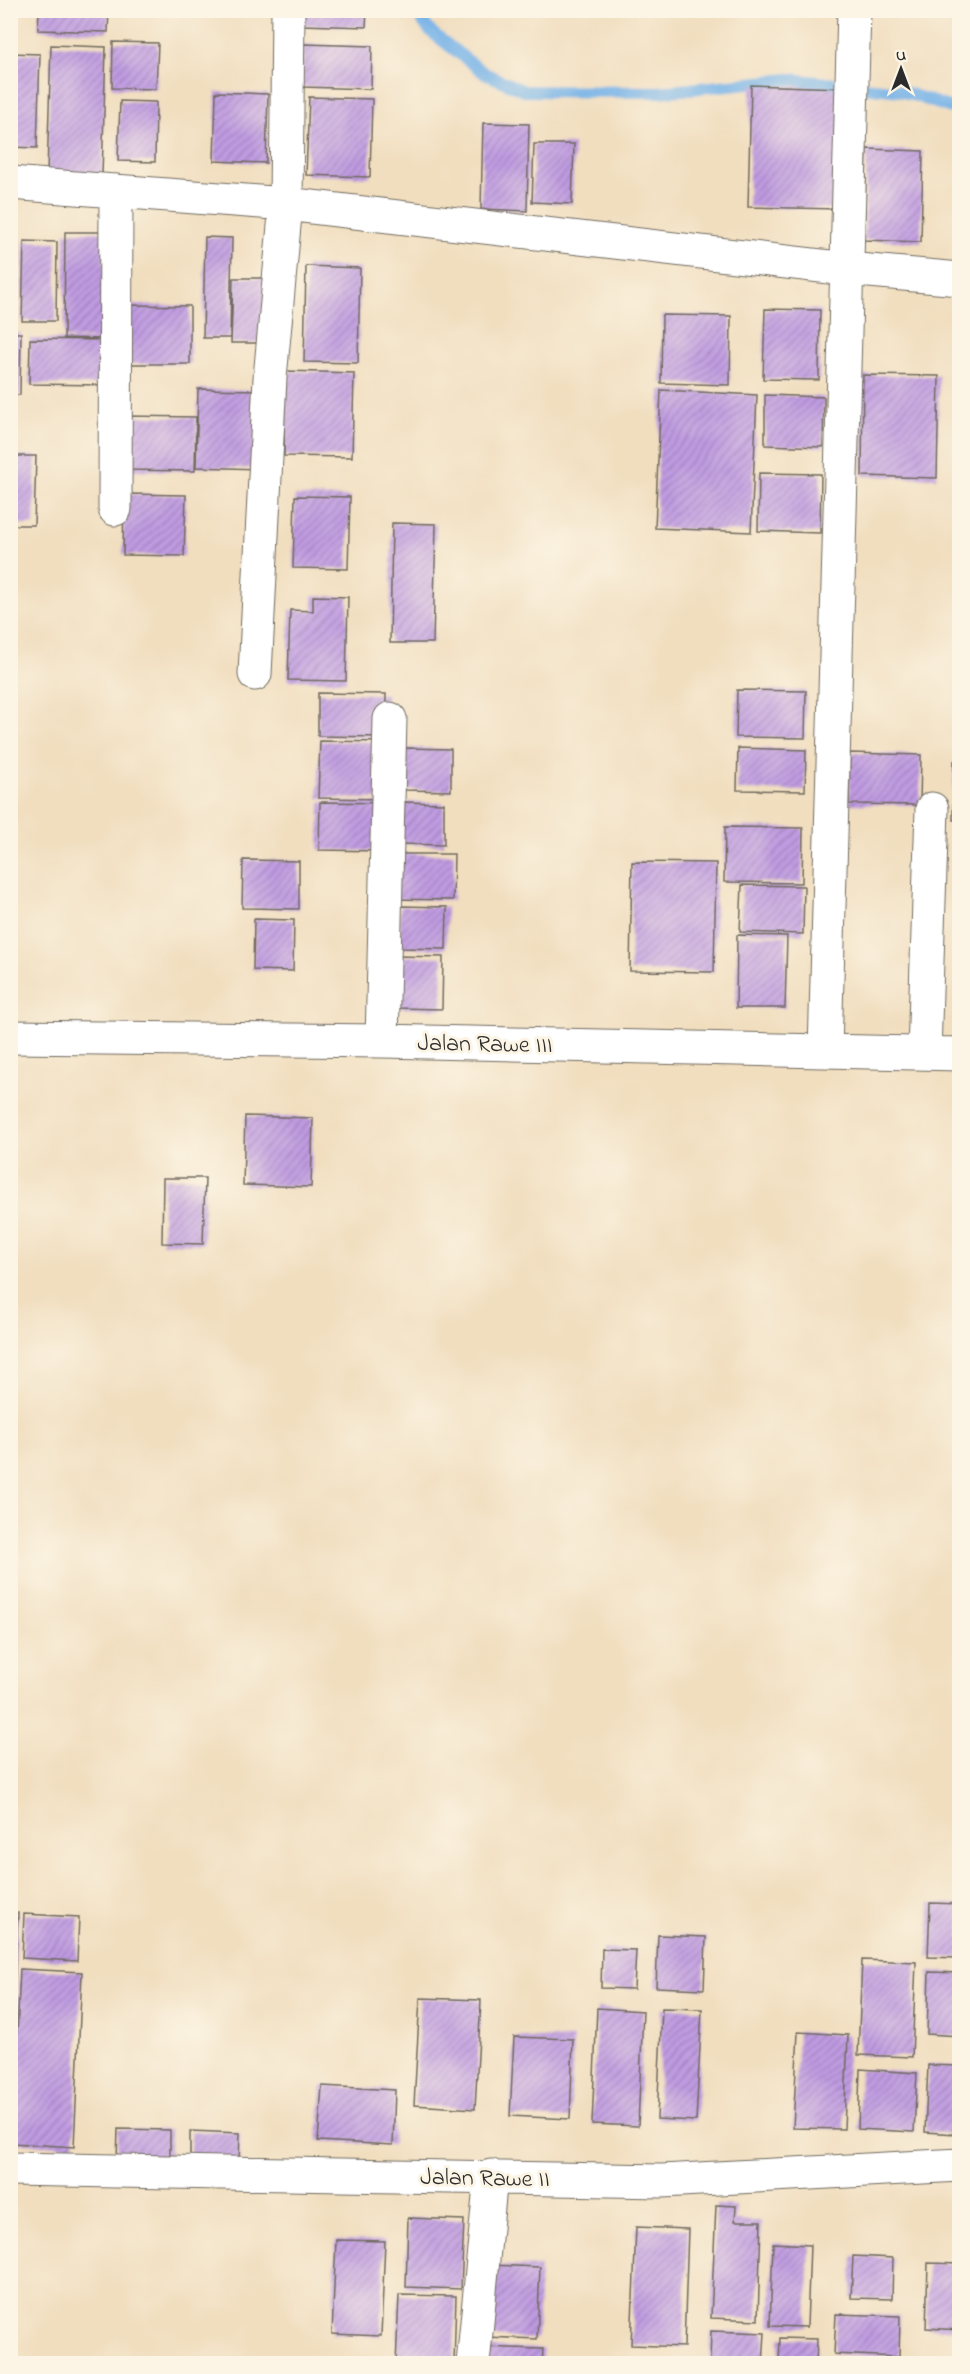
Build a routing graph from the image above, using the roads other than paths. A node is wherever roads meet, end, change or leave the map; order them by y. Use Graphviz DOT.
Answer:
graph roads {
  1 [pos="288,10"];
  2 [pos="854,10"];
  3 [pos="10,183"];
  4 [pos="116,191"];
  5 [pos="286,204"];
  6 [pos="847,270"];
  7 [pos="960,279"];
  8 [pos="115,509"];
  9 [pos="255,674"];
  10 [pos="390,718"];
  11 [pos="932,809"];
  12 [pos="10,1037"];
  13 [pos="382,1041"];
  14 [pos="825,1051"];
  15 [pos="924,1053"];
  16 [pos="960,1054"];
  17 [pos="960,2165"];
  18 [pos="10,2169"];
  19 [pos="491,2176"];
  20 [pos="472,2364"];
  1 -- 5 [label="street"];
  2 -- 6 [label="street"];
  3 -- 4 [label="street"];
  4 -- 5 [label="street"];
  4 -- 8 [label="street"];
  5 -- 6 [label="street"];
  5 -- 9 [label="street"];
  6 -- 7 [label="street"];
  6 -- 14 [label="street"];
  10 -- 13 [label="street"];
  11 -- 15 [label="street"];
  12 -- 13 [label="street, Jalan Rawe III"];
  13 -- 14 [label="street, Jalan Rawe III"];
  14 -- 15 [label="street, Jalan Rawe III"];
  15 -- 16 [label="street, Jalan Rawe III"];
  17 -- 19 [label="street, Jalan Rawe II"];
  18 -- 19 [label="street, Jalan Rawe II"];
  19 -- 20 [label="street"];
}
